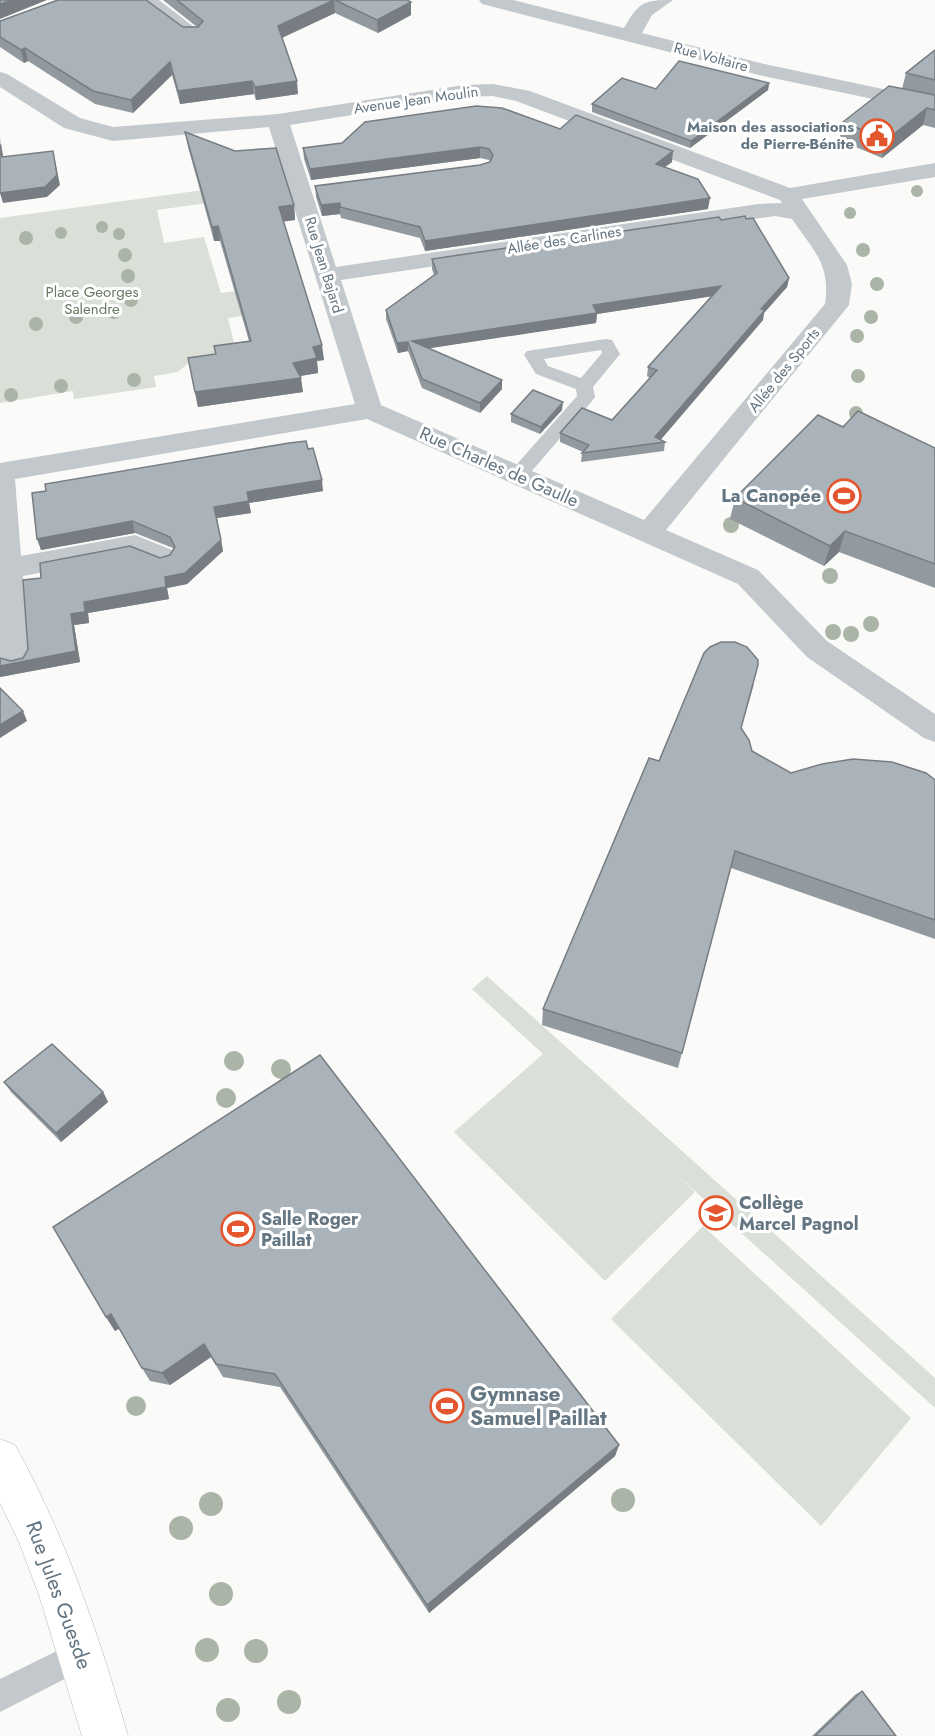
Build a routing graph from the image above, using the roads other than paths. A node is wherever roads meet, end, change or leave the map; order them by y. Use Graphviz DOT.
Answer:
graph roads {
  1 [pos="145,0"];
  2 [pos="489,0"];
  3 [pos="663,0"];
  4 [pos="193,34"];
  5 [pos="630,36"];
  6 [pos="0,78"];
  7 [pos="935,106"];
  8 [pos="278,120"];
  9 [pos="935,170"];
  10 [pos="794,204"];
  11 [pos="328,275"];
  12 [pos="584,386"];
  13 [pos="369,410"];
  14 [pos="1,472"];
  15 [pos="518,475"];
  16 [pos="649,532"];
  17 [pos="162,557"];
  18 [pos="10,568"];
  19 [pos="15,659"];
  20 [pos="935,730"];
  21 [pos="0,1460"];
  22 [pos="82,1653"];
  23 [pos="0,1696"];
  24 [pos="105,1736"];
  1 -- 4 [label="street"];
  2 -- 5 [label="street, Rue Voltaire"];
  3 -- 5 [label="street"];
  5 -- 7 [label="street, Rue Voltaire"];
  6 -- 8 [label="street, Avenue Jean Moulin"];
  8 -- 10 [label="street, Avenue Jean Moulin"];
  8 -- 11 [label="street, Rue Jean Bajard"];
  9 -- 10 [label="street"];
  10 -- 11 [label="street, Allée des Carlines"];
  10 -- 16 [label="street, Allée des Sports"];
  11 -- 13 [label="street, Rue Jean Bajard"];
  12 -- 15 [label="lane"];
  13 -- 14 [label="street"];
  13 -- 15 [label="street, Rue Charles de Gaulle"];
  14 -- 18 [label="street"];
  15 -- 16 [label="street, Rue Charles de Gaulle"];
  16 -- 20 [label="street, Rue Charles de Gaulle"];
  17 -- 18 [label="street"];
  18 -- 19 [label="street"];
  21 -- 22 [label="street, Rue Jules Guesde"];
  22 -- 23 [label="lane"];
  22 -- 24 [label="street, Rue Jules Guesde"];
}
